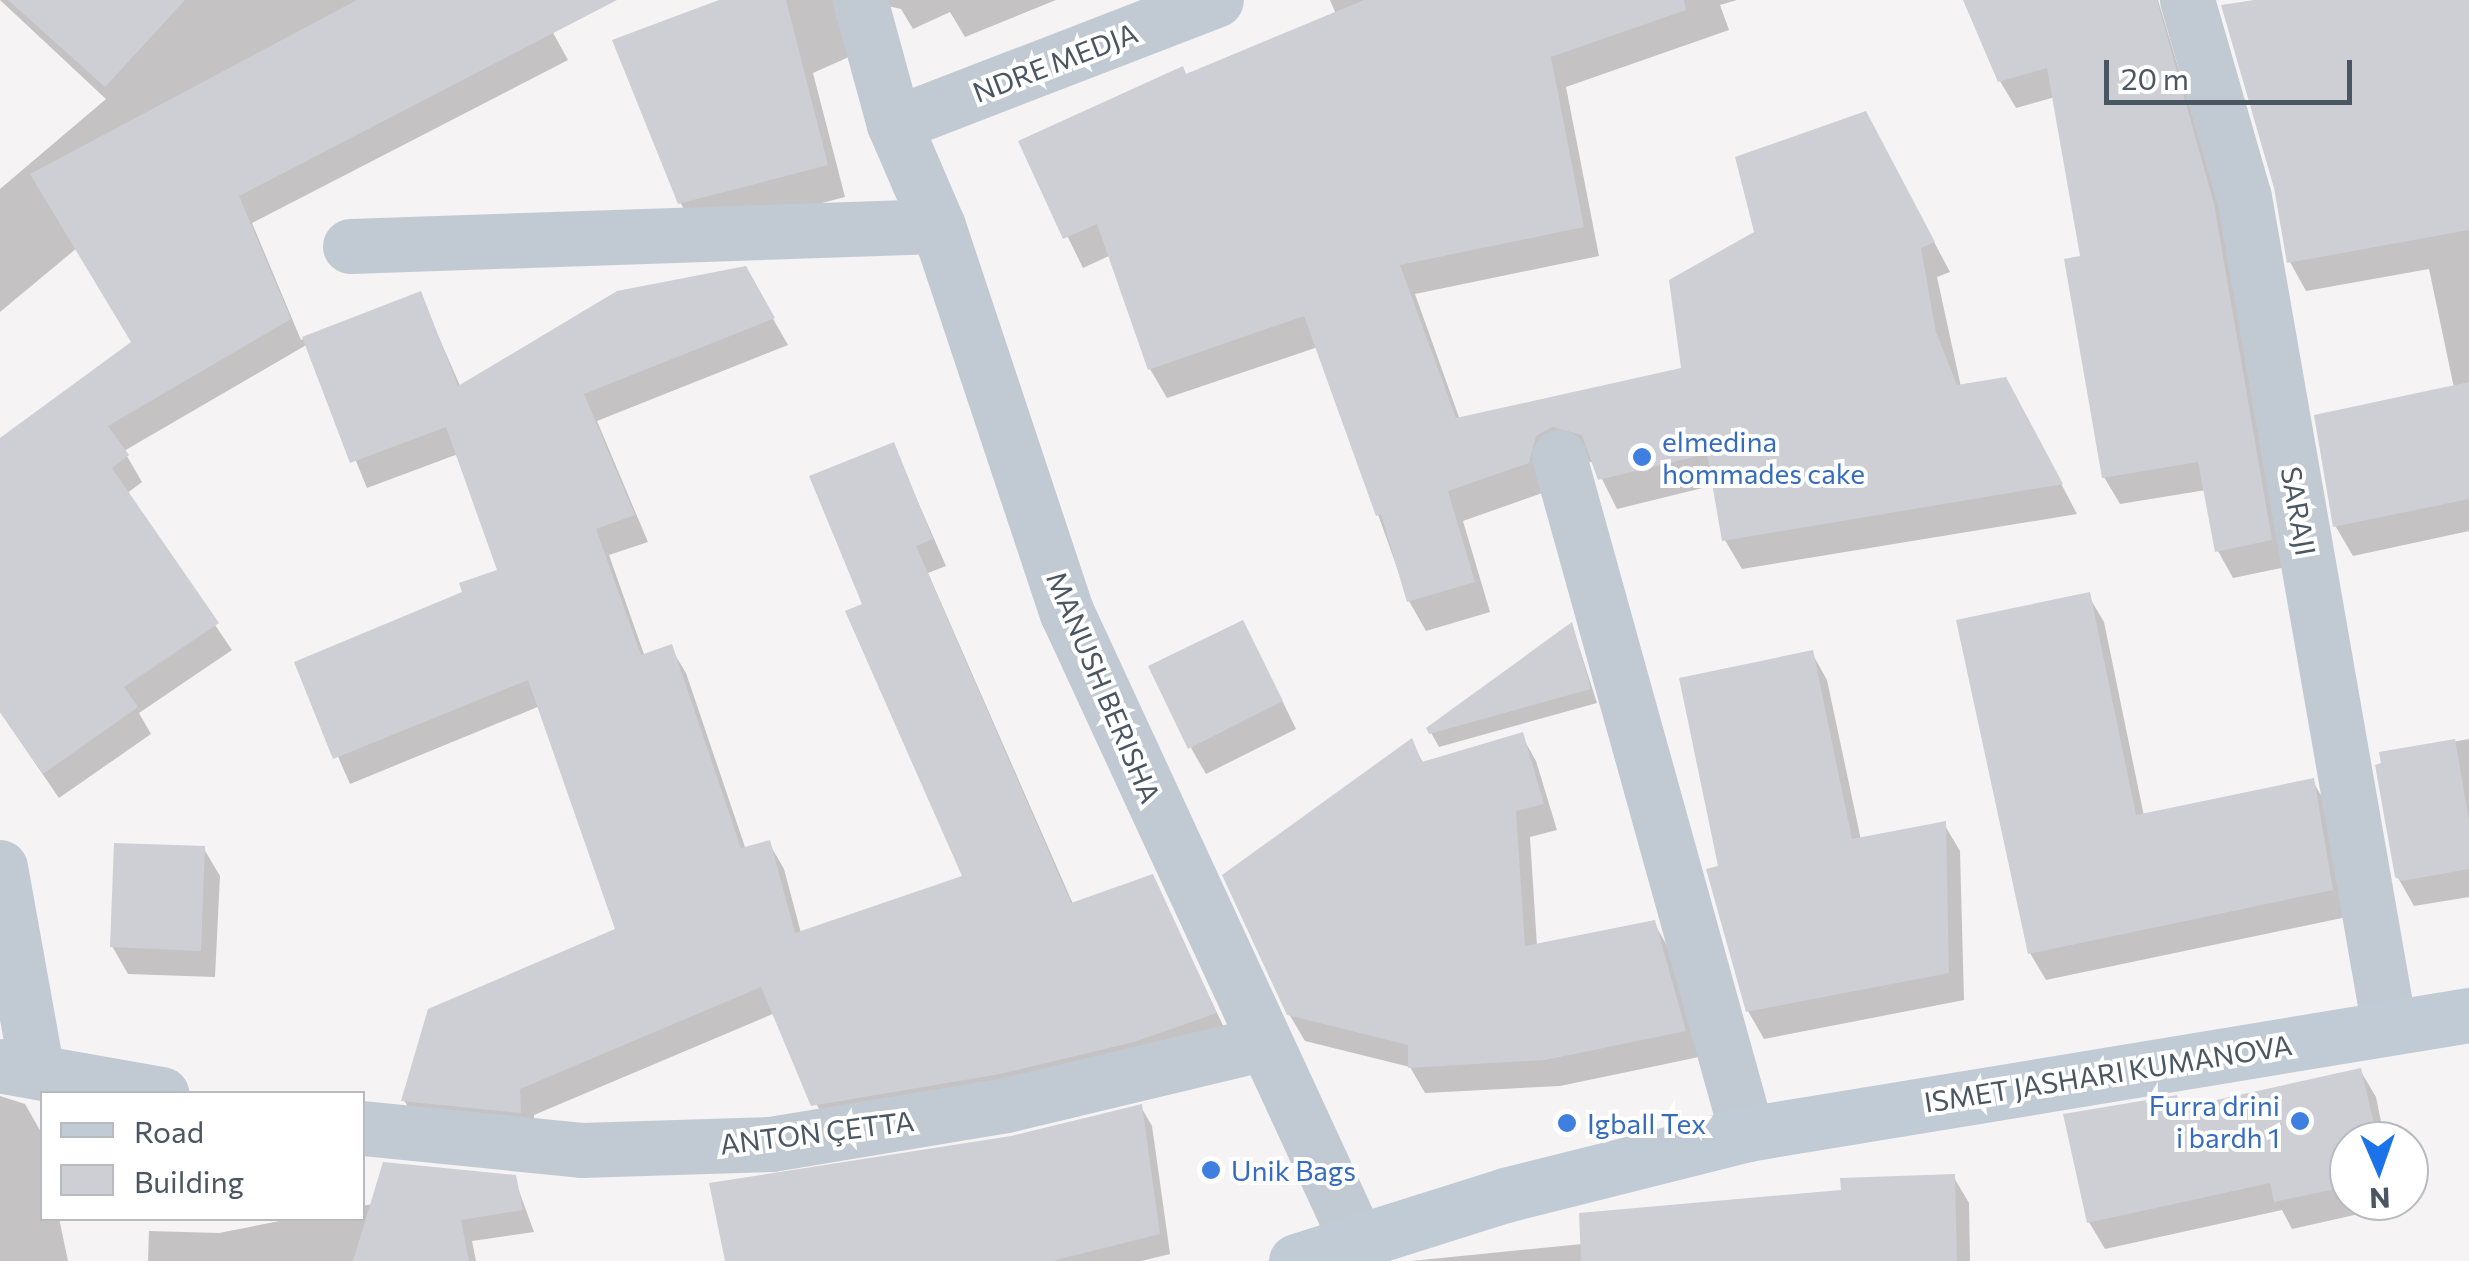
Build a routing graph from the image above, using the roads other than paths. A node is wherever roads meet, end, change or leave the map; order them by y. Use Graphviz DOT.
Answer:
graph roads {
  1 [pos="860,0"];
  2 [pos="1216,0"];
  3 [pos="2187,0"];
  4 [pos="894,124"];
  5 [pos="938,226"];
  6 [pos="350,246"];
  7 [pos="1559,457"];
  8 [pos="0,868"];
  9 [pos="2469,1014"];
  10 [pos="2388,1027"];
  11 [pos="1264,1043"];
  12 [pos="18,1067"];
  13 [pos="146,1091"];
  14 [pos="365,1128"];
  15 [pos="1747,1134"];
  16 [pos="1357,1241"];
  17 [pos="1296,1261"];
  1 -- 4 [label="street, MANUSH BERISHA"];
  2 -- 4 [label="street, NDRE MEDJA"];
  3 -- 10 [label="street, SARAJI"];
  4 -- 5 [label="street, MANUSH BERISHA"];
  5 -- 6 [label="street"];
  5 -- 11 [label="street, MANUSH BERISHA"];
  7 -- 15 [label="street"];
  8 -- 12 [label="street"];
  9 -- 10 [label="street, ISMET JASHARI KUMANOVA"];
  10 -- 15 [label="street, ISMET JASHARI KUMANOVA"];
  11 -- 14 [label="street, ANTON ÇETTA"];
  11 -- 16 [label="street, MANUSH BERISHA"];
  12 -- 13 [label="street"];
  15 -- 16 [label="street, ISMET JASHARI KUMANOVA"];
  16 -- 17 [label="street, ISMET JASHARI KUMANOVA"];
}
